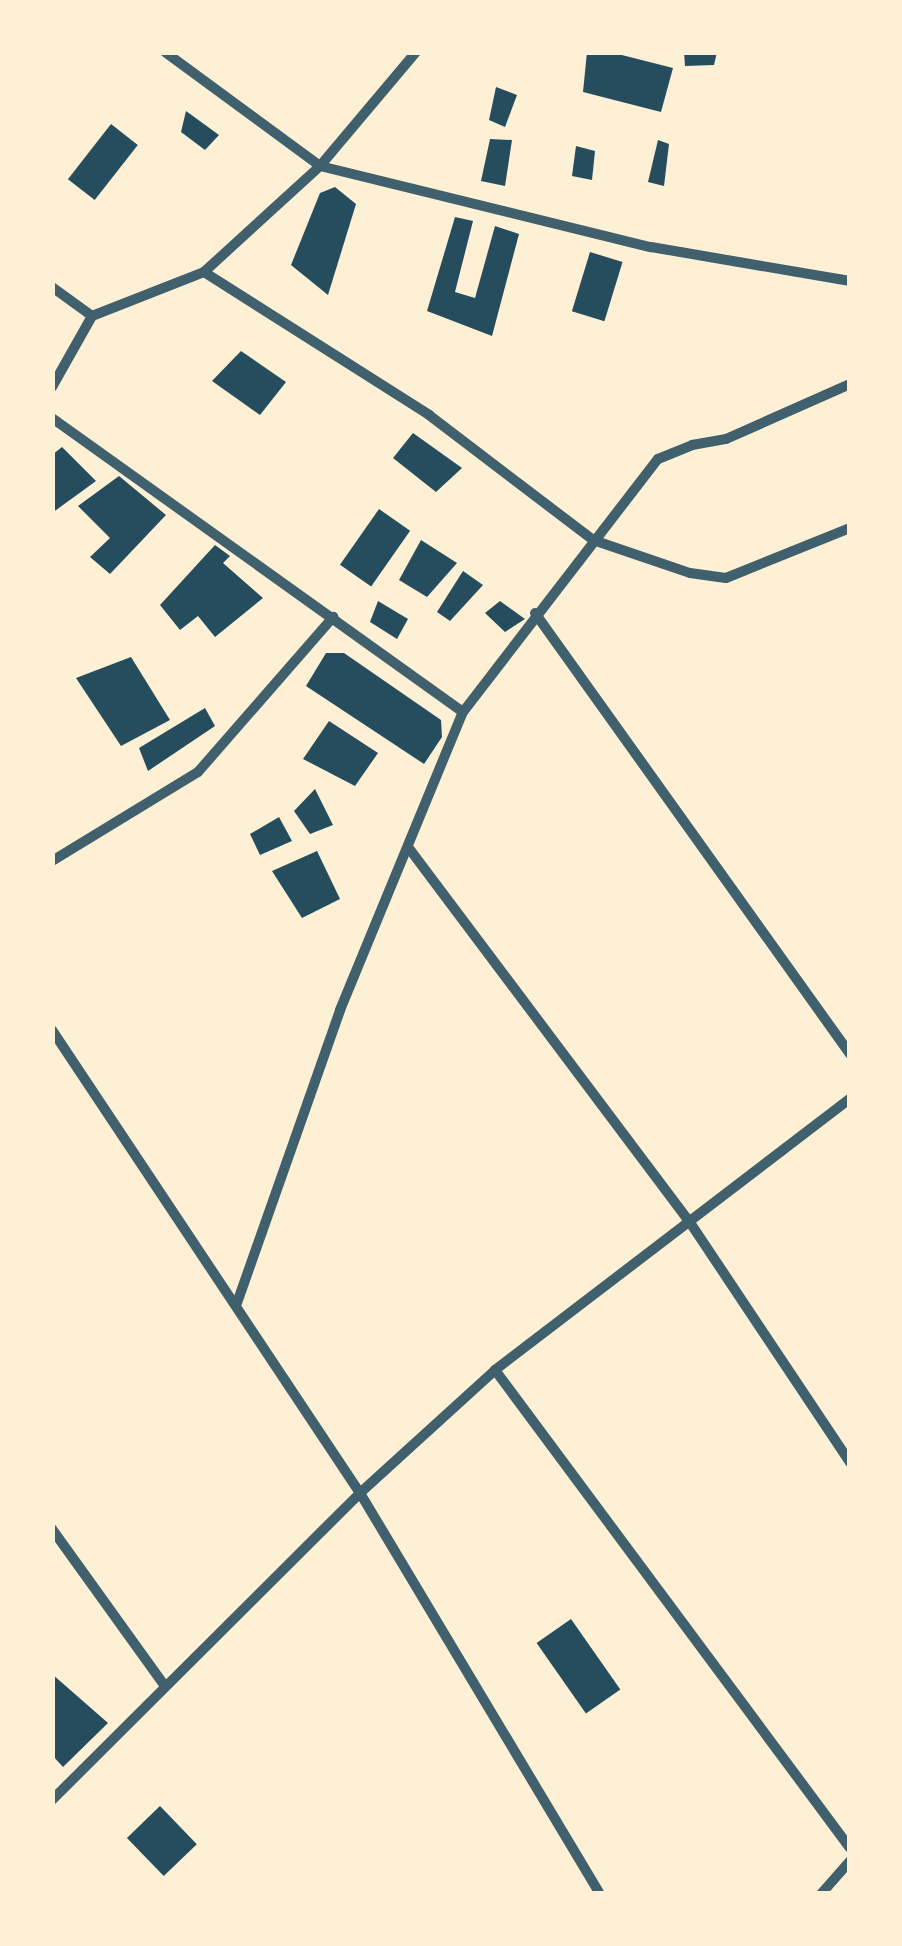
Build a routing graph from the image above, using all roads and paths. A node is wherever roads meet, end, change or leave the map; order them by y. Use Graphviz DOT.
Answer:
graph roads {
  1 [pos="165,52"];
  2 [pos="416,52"];
  3 [pos="320,166"];
  4 [pos="204,272"];
  5 [pos="850,281"];
  6 [pos="52,287"];
  7 [pos="92,316"];
  8 [pos="850,384"];
  9 [pos="52,387"];
  10 [pos="52,418"];
  11 [pos="850,528"];
  12 [pos="593,540"];
  13 [pos="536,613"];
  14 [pos="333,616"];
  15 [pos="463,712"];
  16 [pos="408,847"];
  17 [pos="52,862"];
  18 [pos="52,1030"];
  19 [pos="850,1054"];
  20 [pos="850,1099"];
  21 [pos="689,1221"];
  22 [pos="237,1303"];
  23 [pos="495,1370"];
  24 [pos="850,1462"];
  25 [pos="360,1493"];
  26 [pos="52,1529"];
  27 [pos="164,1685"];
  28 [pos="52,1800"];
  29 [pos="850,1848"];
  30 [pos="850,1861"];
  31 [pos="600,1894"];
  32 [pos="821,1894"];
  1 -- 3 [label="street"];
  2 -- 3 [label="street"];
  3 -- 4 [label="street"];
  3 -- 5 [label="street"];
  4 -- 7 [label="street"];
  4 -- 12 [label="street"];
  6 -- 7 [label="street"];
  7 -- 9 [label="street"];
  8 -- 12 [label="street"];
  10 -- 14 [label="street"];
  11 -- 12 [label="street"];
  12 -- 13 [label="street"];
  13 -- 15 [label="street"];
  13 -- 19 [label="street"];
  14 -- 15 [label="street"];
  14 -- 17 [label="street"];
  15 -- 16 [label="street"];
  16 -- 21 [label="street"];
  16 -- 22 [label="street"];
  18 -- 22 [label="street"];
  20 -- 21 [label="street"];
  21 -- 23 [label="street"];
  21 -- 24 [label="street"];
  22 -- 25 [label="street"];
  23 -- 25 [label="street"];
  23 -- 29 [label="street"];
  25 -- 27 [label="street"];
  25 -- 31 [label="street"];
  26 -- 27 [label="street"];
  27 -- 28 [label="street"];
  30 -- 32 [label="street"];
}
